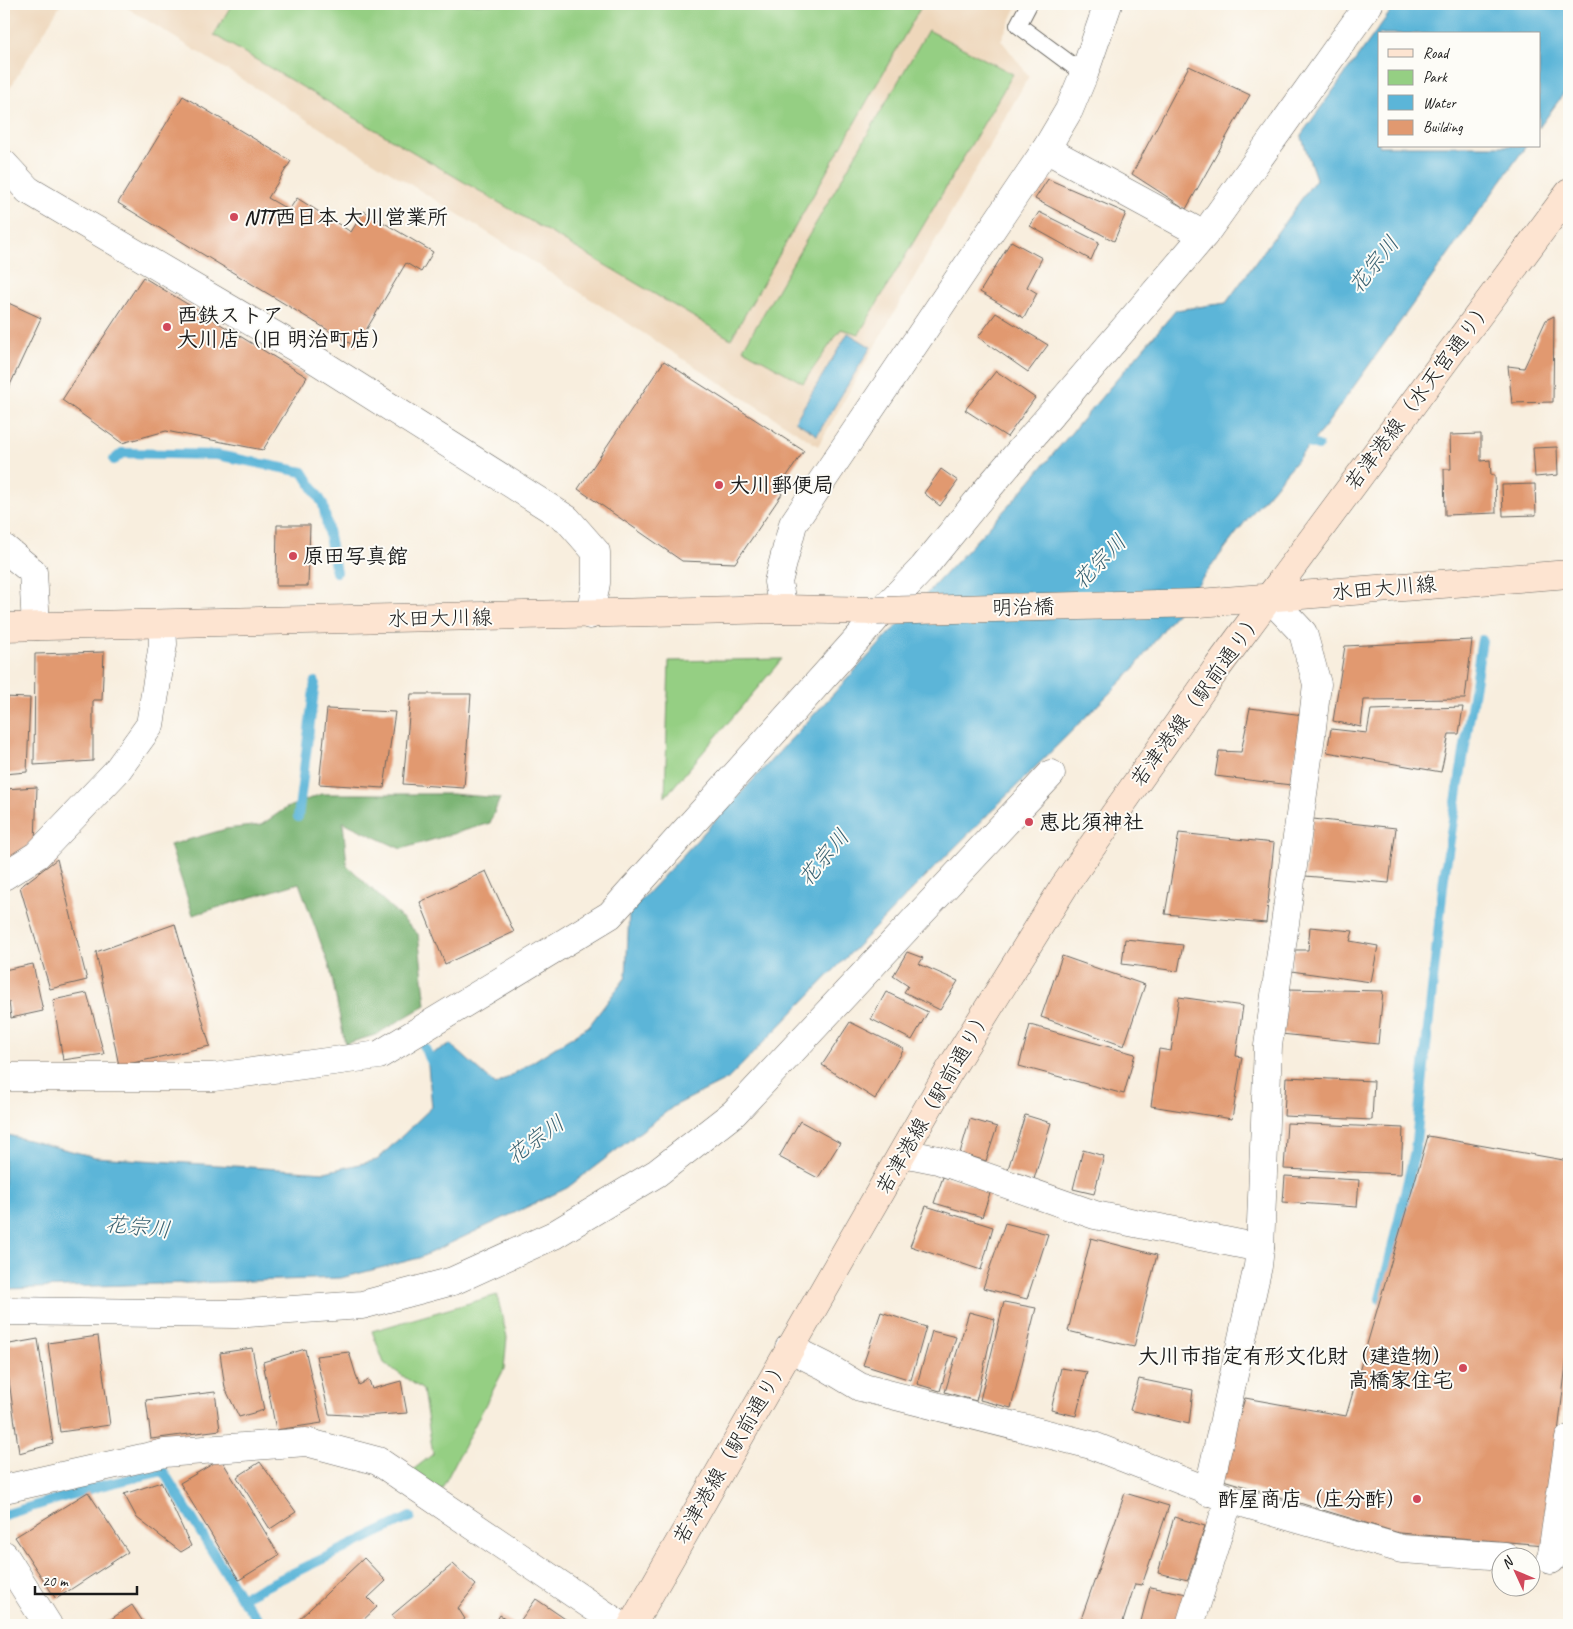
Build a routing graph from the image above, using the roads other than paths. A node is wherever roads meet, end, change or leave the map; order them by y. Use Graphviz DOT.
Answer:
graph roads {
  1 [pos="1029,4"];
  2 [pos="1108,4"];
  3 [pos="1369,4"];
  4 [pos="1084,74"];
  5 [pos="1046,149"];
  6 [pos="4,164"];
  7 [pos="16,186"];
  8 [pos="1569,193"];
  9 [pos="1204,235"];
  10 [pos="4,548"];
  11 [pos="1569,574"];
  12 [pos="1270,597"];
  13 [pos="1199,603"];
  14 [pos="783,609"];
  15 [pos="877,611"];
  16 [pos="590,615"];
  17 [pos="162,624"];
  18 [pos="36,626"];
  19 [pos="4,628"];
  20 [pos="1050,774"];
  21 [pos="4,876"];
  22 [pos="4,1076"];
  23 [pos="903,1153"];
  24 [pos="1260,1248"];
  25 [pos="4,1311"];
  26 [pos="789,1348"];
  27 [pos="1569,1439"];
  28 [pos="4,1489"];
  29 [pos="1218,1496"];
  30 [pos="4,1554"];
  31 [pos="1490,1555"];
  32 [pos="1550,1560"];
  33 [pos="48,1625"];
  34 [pos="620,1625"];
  35 [pos="632,1625"];
  36 [pos="1190,1625"];
  1 -- 4 [label="lane"];
  2 -- 4 [label="street"];
  3 -- 9 [label="street"];
  4 -- 5 [label="street"];
  5 -- 9 [label="street"];
  5 -- 14 [label="street"];
  6 -- 7 [label="street"];
  7 -- 16 [label="street"];
  8 -- 12 [label="main road, 若津港線（水天宮通り）"];
  9 -- 22 [label="street"];
  10 -- 18 [label="street"];
  11 -- 12 [label="main road, 水田大川線"];
  12 -- 13 [label="main road, 水田大川線"];
  12 -- 23 [label="main road, 若津港線（駅前通り）"];
  12 -- 24 [label="street"];
  13 -- 15 [label="main road, 明治橋, bridge"];
  14 -- 15 [label="main road, 水田大川線"];
  14 -- 16 [label="main road, 水田大川線"];
  16 -- 17 [label="main road, 水田大川線"];
  17 -- 18 [label="main road, 水田大川線"];
  17 -- 21 [label="street"];
  18 -- 19 [label="main road, 水田大川線"];
  20 -- 25 [label="street"];
  23 -- 24 [label="street"];
  23 -- 26 [label="main road, 若津港線（駅前通り）"];
  24 -- 29 [label="street"];
  26 -- 29 [label="street"];
  26 -- 35 [label="main road, 若津港線（駅前通り）"];
  27 -- 32 [label="street"];
  28 -- 34 [label="street"];
  29 -- 31 [label="street"];
  29 -- 36 [label="street"];
  30 -- 33 [label="street"];
}
